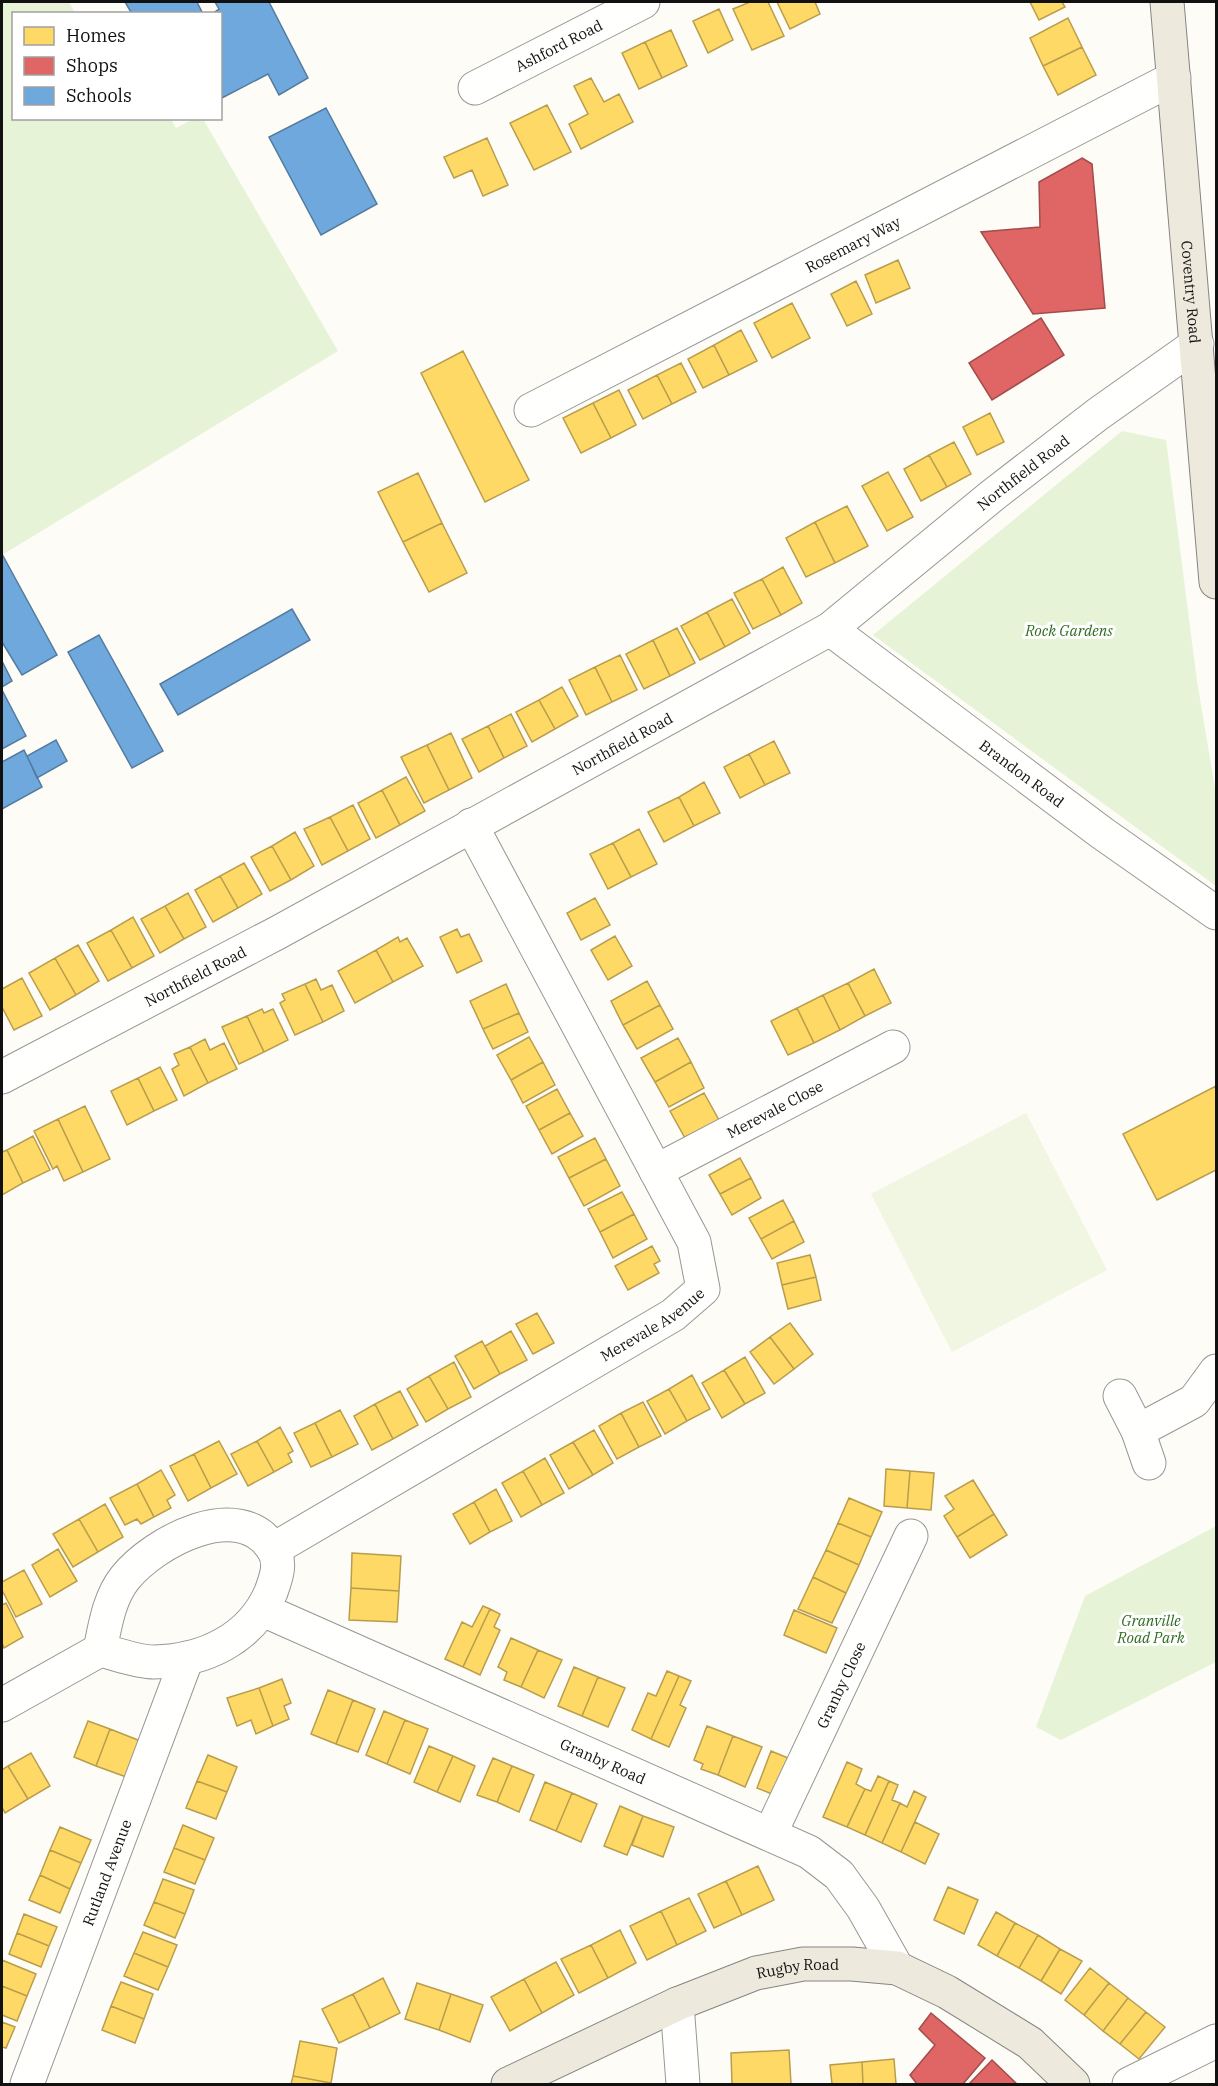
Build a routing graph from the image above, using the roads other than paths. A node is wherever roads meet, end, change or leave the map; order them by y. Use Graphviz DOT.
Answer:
graph roads {
  1 [pos="643,2"];
  2 [pos="1167,2"];
  3 [pos="1174,78"];
  4 [pos="475,88"];
  5 [pos="1197,344"];
  6 [pos="531,410"];
  7 [pos="1216,582"];
  8 [pos="830,629"];
  9 [pos="471,825"];
  10 [pos="1216,913"];
  11 [pos="893,1047"];
  12 [pos="2,1077"];
  13 [pos="656,1171"];
  14 [pos="1216,1371"];
  15 [pos="1120,1396"];
  16 [pos="1138,1431"];
  17 [pos="1149,1463"];
  18 [pos="911,1536"];
  19 [pos="274,1549"];
  20 [pos="263,1610"];
  21 [pos="100,1650"];
  22 [pos="187,1658"];
  23 [pos="2,1705"];
  24 [pos="770,1834"];
  25 [pos="897,1968"];
  26 [pos="677,2004"];
  27 [pos="1216,2041"];
  28 [pos="27,2085"];
  29 [pos="508,2085"];
  30 [pos="683,2085"];
  31 [pos="1073,2085"];
  32 [pos="1129,2085"];
  1 -- 4 [label="street, Ashford Road"];
  2 -- 3 [label="main road, Coventry Road"];
  3 -- 5 [label="main road, Coventry Road"];
  3 -- 6 [label="street, Rosemary Way"];
  5 -- 7 [label="main road, Coventry Road"];
  5 -- 8 [label="street, Northfield Road"];
  8 -- 9 [label="street, Northfield Road"];
  8 -- 10 [label="street, Brandon Road"];
  9 -- 12 [label="street, Northfield Road"];
  9 -- 13 [label="street, Merevale Avenue"];
  11 -- 13 [label="street, Merevale Close"];
  13 -- 19 [label="street, Merevale Avenue"];
  14 -- 16 [label="street"];
  15 -- 16 [label="street"];
  16 -- 17 [label="street"];
  18 -- 24 [label="street, Granby Close"];
  19 -- 20 [label="street"];
  19 -- 21 [label="street"];
  20 -- 22 [label="street"];
  20 -- 24 [label="street, Granby Road"];
  21 -- 22 [label="street"];
  21 -- 23 [label="street"];
  22 -- 28 [label="street, Rutland Avenue"];
  24 -- 25 [label="street, Granby Road"];
  25 -- 26 [label="main road, Rugby Road"];
  25 -- 31 [label="main road, Rugby Road"];
  26 -- 29 [label="main road, Rugby Road"];
  26 -- 30 [label="street"];
  27 -- 32 [label="street"];
}
